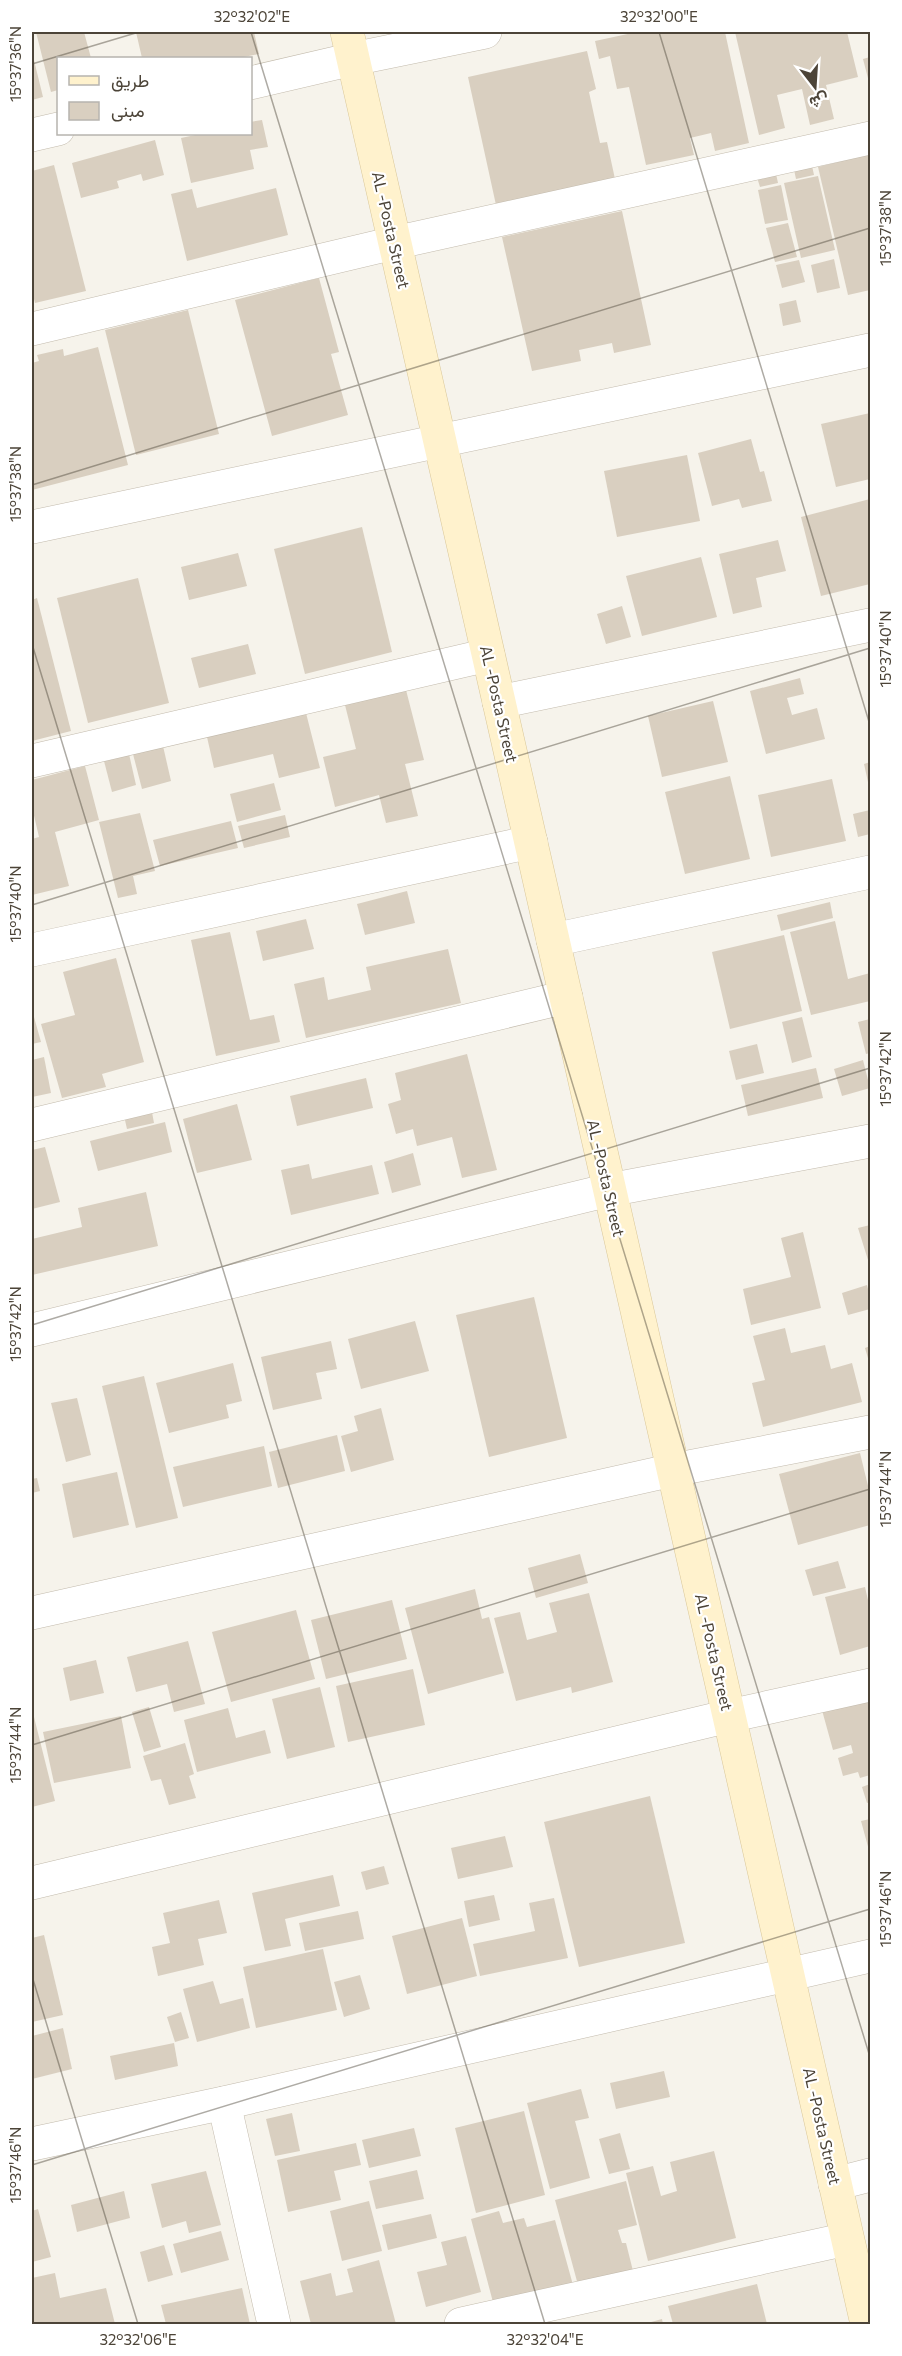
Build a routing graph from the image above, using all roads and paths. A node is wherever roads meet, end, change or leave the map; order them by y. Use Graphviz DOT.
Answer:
graph roads {
  1 [pos="485,32"];
  2 [pos="350,45"];
  3 [pos="252,82"];
  4 [pos="57,129"];
  5 [pos="32,135"];
  6 [pos="870,138"];
  7 [pos="394,243"];
  8 [pos="32,330"];
  9 [pos="870,350"];
  10 [pos="439,441"];
  11 [pos="32,527"];
  12 [pos="870,625"];
  13 [pos="488,655"];
  14 [pos="499,702"];
  15 [pos="32,761"];
  16 [pos="531,842"];
  17 [pos="870,872"];
  18 [pos="552,940"];
  19 [pos="32,951"];
  20 [pos="566,997"];
  21 [pos="32,1125"];
  22 [pos="870,1141"];
  23 [pos="609,1190"];
  24 [pos="32,1330"];
  25 [pos="870,1432"];
  26 [pos="673,1470"];
  27 [pos="32,1613"];
  28 [pos="870,1685"];
  29 [pos="729,1716"];
  30 [pos="32,1883"];
  31 [pos="870,1956"];
  32 [pos="788,1975"];
  33 [pos="224,2103"];
  34 [pos="32,2144"];
  35 [pos="870,2175"];
  36 [pos="835,2184"];
  37 [pos="847,2239"];
  38 [pos="274,2325"];
  39 [pos="461,2325"];
  40 [pos="867,2325"];
  1 -- 2 [label="street"];
  2 -- 3 [label="street"];
  2 -- 7 [label="street, AL -Posta Street"];
  4 -- 5 [label="street"];
  6 -- 7 [label="street"];
  7 -- 8 [label="street"];
  7 -- 10 [label="street, AL -Posta Street"];
  9 -- 10 [label="street"];
  10 -- 11 [label="street"];
  10 -- 13 [label="street, AL -Posta Street"];
  12 -- 14 [label="street"];
  13 -- 14 [label="street, AL -Posta Street"];
  13 -- 15 [label="street"];
  14 -- 16 [label="street, AL -Posta Street"];
  16 -- 18 [label="street, AL -Posta Street"];
  16 -- 19 [label="street"];
  17 -- 18 [label="street"];
  18 -- 20 [label="street, AL -Posta Street"];
  20 -- 21 [label="street"];
  20 -- 23 [label="street, AL -Posta Street"];
  22 -- 23 [label="street"];
  23 -- 24 [label="street"];
  23 -- 26 [label="street, AL -Posta Street"];
  25 -- 26 [label="street"];
  26 -- 27 [label="street"];
  26 -- 29 [label="street, AL -Posta Street"];
  28 -- 29 [label="street"];
  29 -- 30 [label="street"];
  29 -- 32 [label="street, AL -Posta Street"];
  31 -- 32 [label="street"];
  32 -- 33 [label="street"];
  32 -- 36 [label="street, AL -Posta Street"];
  33 -- 34 [label="street"];
  33 -- 38 [label="street"];
  35 -- 36 [label="street"];
  36 -- 37 [label="street, AL -Posta Street"];
  37 -- 39 [label="street"];
  37 -- 40 [label="street, AL -Posta Street"];
}
